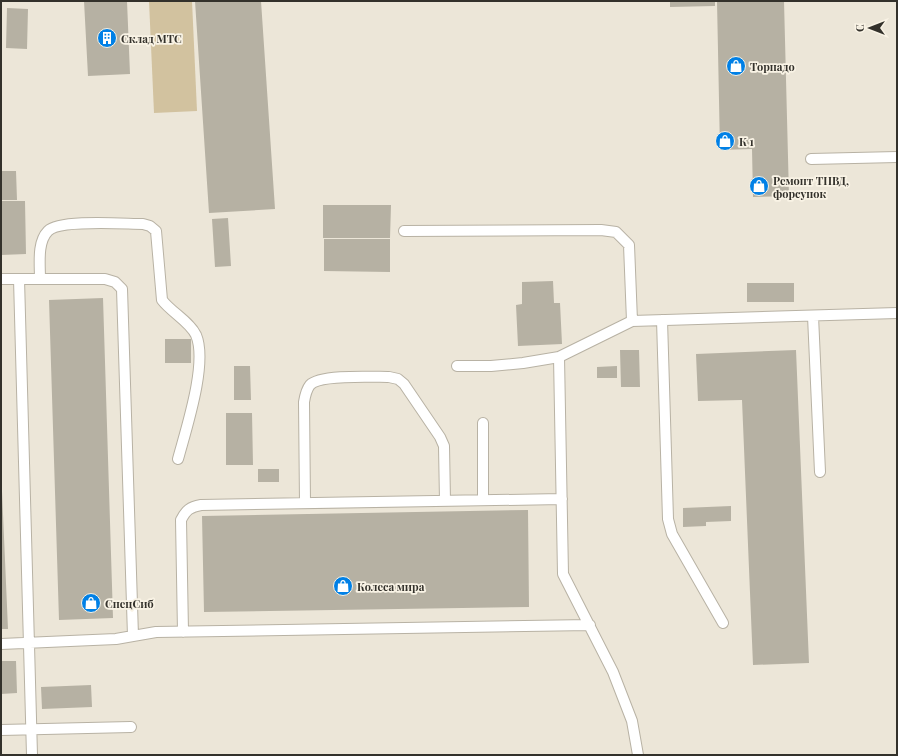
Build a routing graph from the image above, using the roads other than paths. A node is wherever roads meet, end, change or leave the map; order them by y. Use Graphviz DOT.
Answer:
graph roads {
  1 [pos="897,157"];
  2 [pos="811,159"];
  3 [pos="404,231"];
  4 [pos="1,279"];
  5 [pos="19,279"];
  6 [pos="40,279"];
  7 [pos="897,314"];
  8 [pos="813,316"];
  9 [pos="662,320"];
  10 [pos="632,321"];
  11 [pos="559,357"];
  12 [pos="458,366"];
  13 [pos="483,423"];
  14 [pos="178,459"];
  15 [pos="820,472"];
  16 [pos="562,499"];
  17 [pos="483,500"];
  18 [pos="445,501"];
  19 [pos="304,503"];
  20 [pos="723,623"];
  21 [pos="590,625"];
  22 [pos="183,632"];
  23 [pos="133,636"];
  24 [pos="30,642"];
  25 [pos="1,644"];
  26 [pos="131,727"];
  27 [pos="1,730"];
  28 [pos="32,730"];
  29 [pos="32,755"];
  30 [pos="638,755"];
  1 -- 2 [label="lane"];
  3 -- 10 [label="lane"];
  4 -- 5 [label="lane"];
  5 -- 6 [label="lane"];
  5 -- 24 [label="lane"];
  6 -- 14 [label="lane"];
  6 -- 23 [label="lane"];
  7 -- 8 [label="lane"];
  8 -- 9 [label="lane"];
  8 -- 15 [label="lane"];
  9 -- 10 [label="lane"];
  9 -- 20 [label="lane"];
  10 -- 11 [label="lane"];
  11 -- 12 [label="lane"];
  11 -- 16 [label="lane"];
  13 -- 17 [label="lane"];
  16 -- 17 [label="lane"];
  16 -- 21 [label="lane"];
  17 -- 18 [label="lane"];
  18 -- 19 [label="lane"];
  18 -- 19 [label="lane"];
  19 -- 22 [label="lane"];
  21 -- 22 [label="lane"];
  21 -- 30 [label="lane"];
  22 -- 23 [label="lane"];
  23 -- 24 [label="lane"];
  24 -- 25 [label="lane"];
  24 -- 28 [label="lane"];
  26 -- 28 [label="lane"];
  27 -- 28 [label="lane"];
  28 -- 29 [label="lane"];
}
